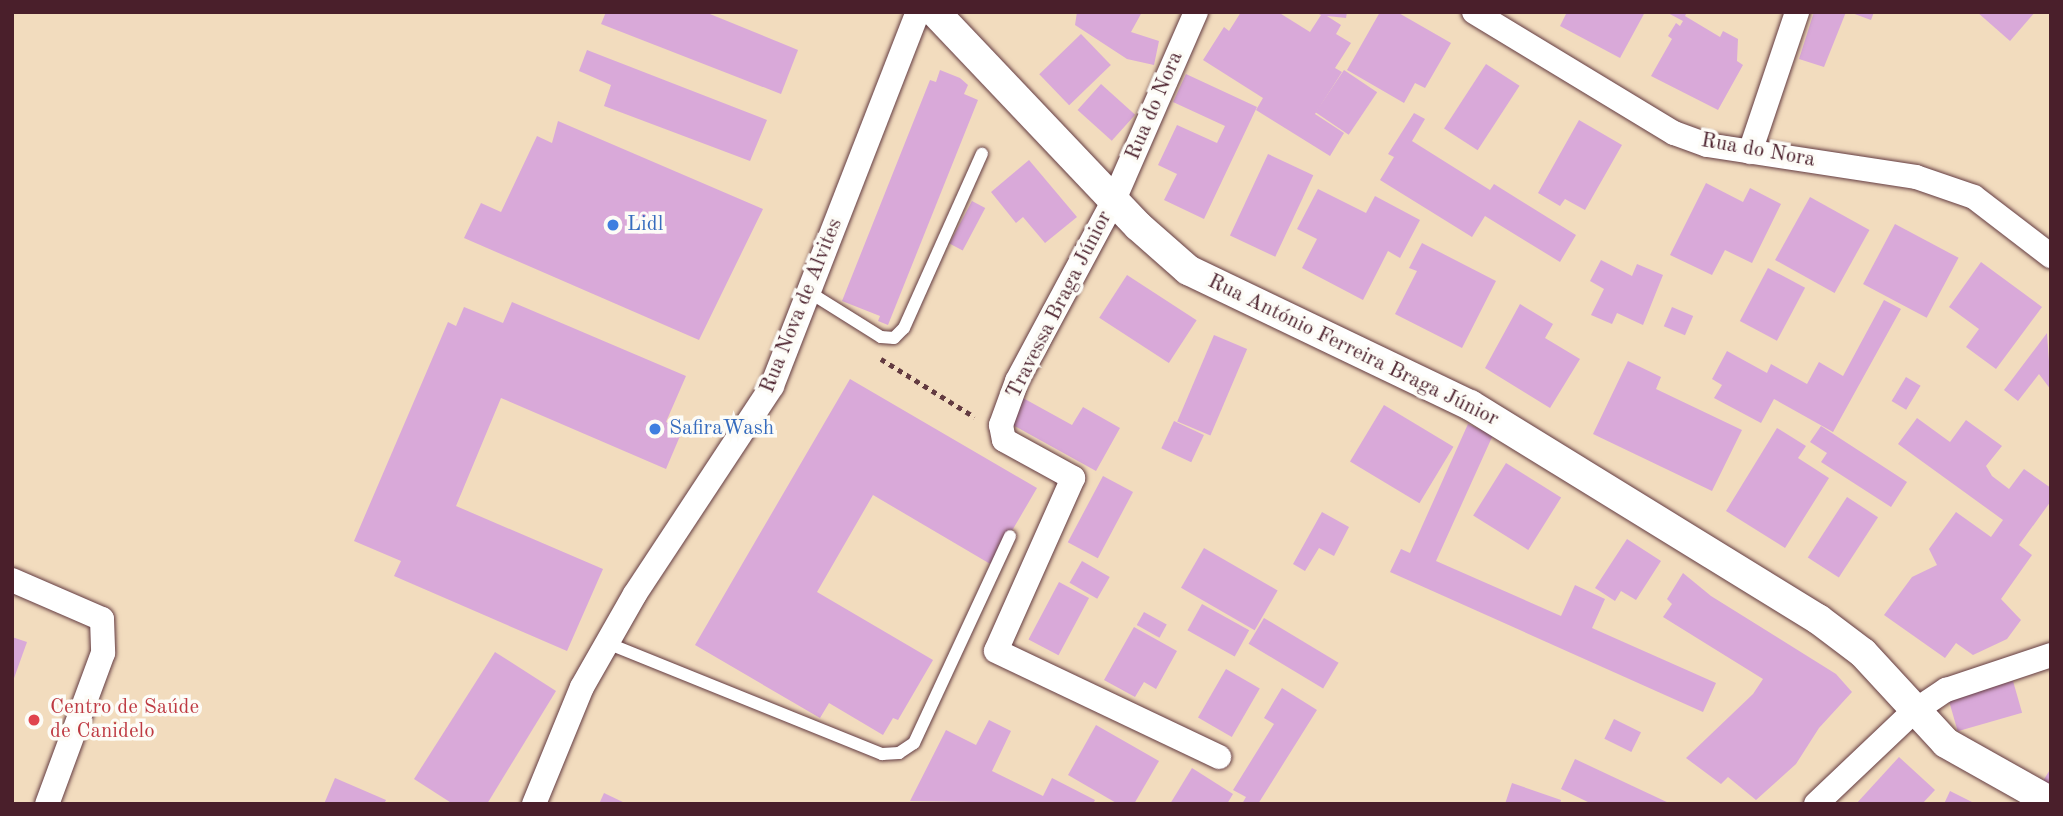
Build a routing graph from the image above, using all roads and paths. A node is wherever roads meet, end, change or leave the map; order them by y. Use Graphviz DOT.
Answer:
graph roads {
  1 [pos="918,12"];
  2 [pos="935,12"];
  3 [pos="1196,12"];
  4 [pos="1474,12"];
  5 [pos="1797,12"];
  6 [pos="1750,152"];
  7 [pos="982,154"];
  8 [pos="1114,200"];
  9 [pos="2051,256"];
  10 [pos="809,292"];
  11 [pos="873,354"];
  12 [pos="1003,433"];
  13 [pos="1010,536"];
  14 [pos="12,580"];
  15 [pos="607,643"];
  16 [pos="2051,655"];
  17 [pos="1913,712"];
  18 [pos="1219,757"];
  19 [pos="2051,802"];
  20 [pos="47,804"];
  21 [pos="534,804"];
  22 [pos="1816,804"];
  1 -- 10 [label="street, Rua Nova de Alvites"];
  2 -- 8 [label="street, Rua António Ferreira Braga Júnior"];
  3 -- 8 [label="street, Rua do Nora"];
  4 -- 6 [label="street, Rua do Nora"];
  5 -- 6 [label="street"];
  6 -- 9 [label="street, Rua do Nora"];
  7 -- 10 [label="lane"];
  8 -- 12 [label="street, Travessa Braga Júnior"];
  8 -- 17 [label="street, Rua António Ferreira Braga Júnior"];
  10 -- 15 [label="street, Rua Nova de Alvites"];
  11 -- 12 [label="path"];
  12 -- 18 [label="street"];
  13 -- 15 [label="lane"];
  14 -- 20 [label="street"];
  15 -- 21 [label="street, Rua Nova de Alvites"];
  16 -- 17 [label="street"];
  17 -- 19 [label="street, Rua António Ferreira Braga Júnior"];
  17 -- 22 [label="street"];
}
